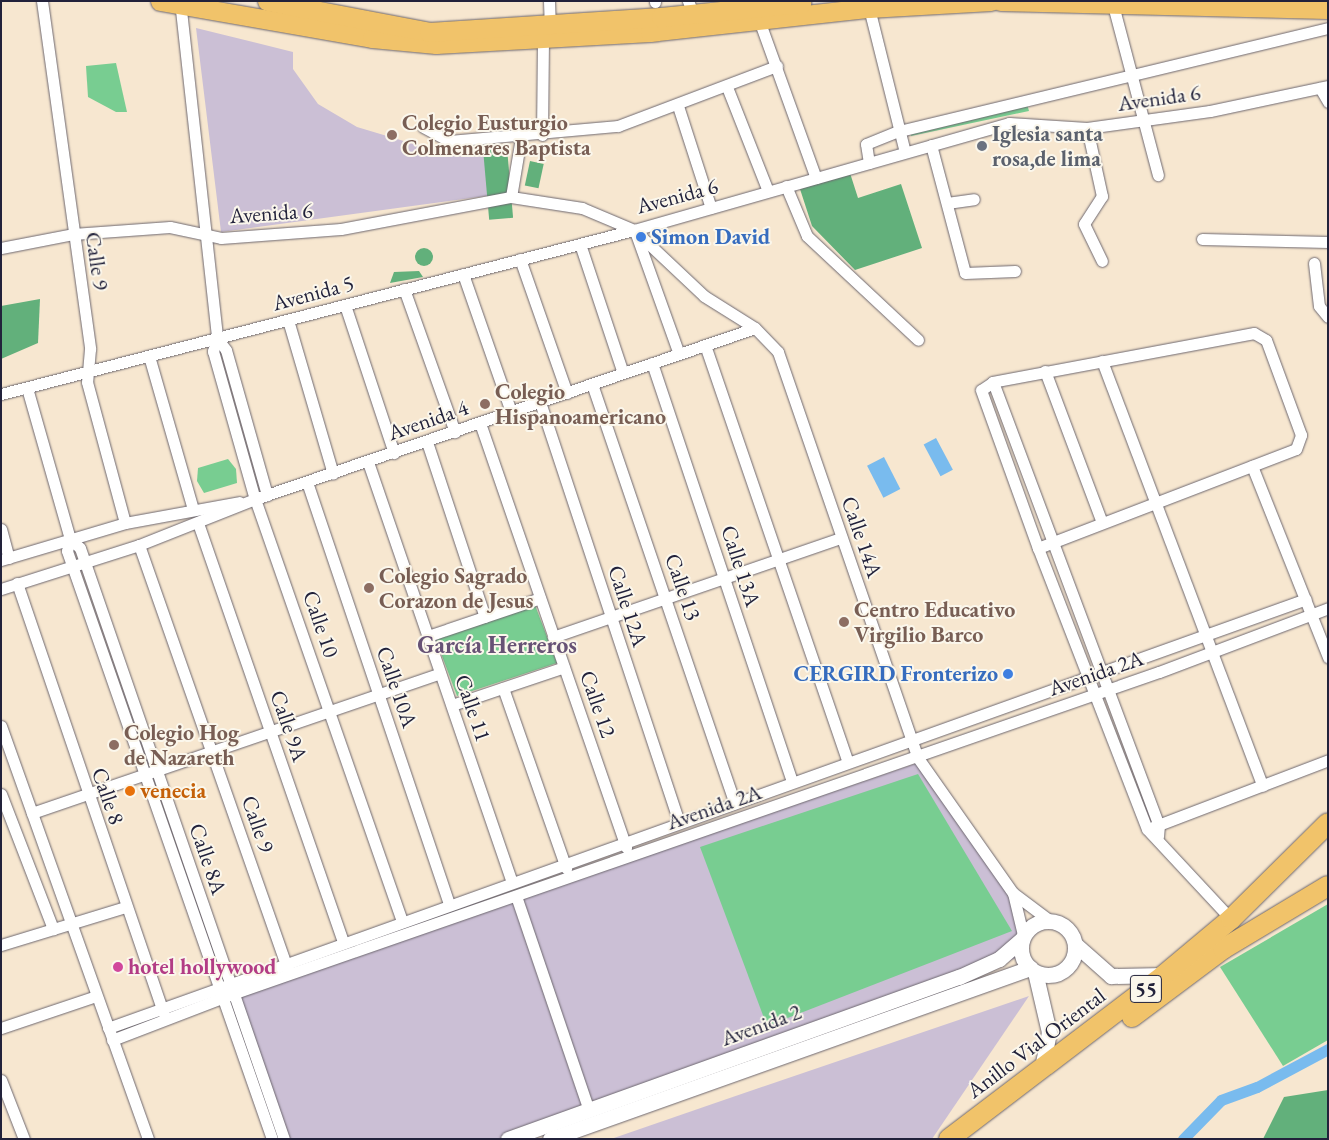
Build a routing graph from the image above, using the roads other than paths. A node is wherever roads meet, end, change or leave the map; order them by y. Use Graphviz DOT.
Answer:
graph roads {
  1 [pos="42,1"];
  2 [pos="160,1"];
  3 [pos="267,1"];
  4 [pos="549,1"];
  5 [pos="822,1"];
  6 [pos="991,1"];
  7 [pos="1000,1"];
  8 [pos="180,3"];
  9 [pos="290,4"];
  10 [pos="1113,5"];
  11 [pos="721,6"];
  12 [pos="690,7"];
  13 [pos="870,8"];
  14 [pos="1327,18"];
  15 [pos="759,20"];
  16 [pos="546,31"];
  17 [pos="777,66"];
  18 [pos="1134,76"];
  19 [pos="727,86"];
  20 [pos="1324,87"];
  21 [pos="1031,100"];
  22 [pos="1328,102"];
  23 [pos="678,106"];
  24 [pos="1146,120"];
  25 [pos="1036,122"];
  26 [pos="422,127"];
  27 [pos="1087,128"];
  28 [pos="899,131"];
  29 [pos="542,135"];
  30 [pos="521,137"];
  31 [pos="931,145"];
  32 [pos="905,152"];
  33 [pos="869,163"];
  34 [pos="1158,175"];
  35 [pos="816,178"];
  36 [pos="786,186"];
  37 [pos="768,191"];
  38 [pos="512,197"];
  39 [pos="974,199"];
  40 [pos="947,203"];
  41 [pos="711,208"];
  42 [pos="634,230"];
  43 [pos="204,232"];
  44 [pos="73,234"];
  45 [pos="1202,239"];
  46 [pos="1328,242"];
  47 [pos="580,244"];
  48 [pos="1,248"];
  49 [pos="520,259"];
  50 [pos="1102,261"];
  51 [pos="1314,263"];
  52 [pos="1015,271"];
  53 [pos="462,274"];
  54 [pos="404,289"];
  55 [pos="345,305"];
  56 [pos="1328,316"];
  57 [pos="288,320"];
  58 [pos="755,328"];
  59 [pos="218,338"];
  60 [pos="918,340"];
  61 [pos="705,345"];
  62 [pos="679,354"];
  63 [pos="149,356"];
  64 [pos="1102,362"];
  65 [pos="652,363"];
  66 [pos="90,371"];
  67 [pos="1045,371"];
  68 [pos="623,373"];
  69 [pos="992,382"];
  70 [pos="592,384"];
  71 [pos="27,388"];
  72 [pos="567,393"];
  73 [pos="1,394"];
  74 [pos="540,402"];
  75 [pos="510,412"];
  76 [pos="480,423"];
  77 [pos="455,432"];
  78 [pos="427,442"];
  79 [pos="394,453"];
  80 [pos="368,462"];
  81 [pos="1252,466"];
  82 [pos="333,474"];
  83 [pos="307,482"];
  84 [pos="267,495"];
  85 [pos="255,499"];
  86 [pos="1156,503"];
  87 [pos="193,509"];
  88 [pos="125,523"];
  89 [pos="1102,523"];
  90 [pos="198,524"];
  91 [pos="1,529"];
  92 [pos="841,538"];
  93 [pos="70,539"];
  94 [pos="1051,543"];
  95 [pos="140,545"];
  96 [pos="1038,548"];
  97 [pos="5,559"];
  98 [pos="779,560"];
  99 [pos="85,564"];
  100 [pos="73,567"];
  101 [pos="724,578"];
  102 [pos="17,583"];
  103 [pos="1,589"];
  104 [pos="540,598"];
  105 [pos="665,598"];
  106 [pos="1306,599"];
  107 [pos="1328,608"];
  108 [pos="1312,613"];
  109 [pos="485,617"];
  110 [pos="611,617"];
  111 [pos="428,636"];
  112 [pos="554,637"];
  113 [pos="1207,637"];
  114 [pos="1213,652"];
  115 [pos="1328,657"];
  116 [pos="564,667"];
  117 [pos="440,674"];
  118 [pos="1103,675"];
  119 [pos="1089,680"];
  120 [pos="503,688"];
  121 [pos="1109,690"];
  122 [pos="378,694"];
  123 [pos="1095,695"];
  124 [pos="452,705"];
  125 [pos="1008,707"];
  126 [pos="330,711"];
  127 [pos="1014,724"];
  128 [pos="1,726"];
  129 [pos="270,732"];
  130 [pos="912,740"];
  131 [pos="212,751"];
  132 [pos="918,758"];
  133 [pos="1328,760"];
  134 [pos="848,762"];
  135 [pos="157,770"];
  136 [pos="145,774"];
  137 [pos="792,782"];
  138 [pos="1262,786"];
  139 [pos="1,794"];
  140 [pos="86,794"];
  141 [pos="735,803"];
  142 [pos="32,813"];
  143 [pos="679,822"];
  144 [pos="1328,822"];
  145 [pos="1158,830"];
  146 [pos="1328,841"];
  147 [pos="624,842"];
  148 [pos="1304,845"];
  149 [pos="629,857"];
  150 [pos="564,863"];
  151 [pos="569,878"];
  152 [pos="512,882"];
  153 [pos="1328,886"];
  154 [pos="1013,893"];
  155 [pos="516,896"];
  156 [pos="449,904"];
  157 [pos="125,907"];
  158 [pos="1231,919"];
  159 [pos="1049,920"];
  160 [pos="402,921"];
  161 [pos="71,924"];
  162 [pos="53,929"];
  163 [pos="1022,938"];
  164 [pos="343,942"];
  165 [pos="1,945"];
  166 [pos="1076,945"];
  167 [pos="285,962"];
  168 [pos="1032,970"];
  169 [pos="289,974"];
  170 [pos="1164,975"];
  171 [pos="230,988"];
  172 [pos="219,993"];
  173 [pos="96,996"];
  174 [pos="161,1008"];
  175 [pos="165,1020"];
  176 [pos="1,1028"];
  177 [pos="108,1028"];
  178 [pos="112,1040"];
  179 [pos="1042,1069"];
  180 [pos="1,1080"];
  181 [pos="589,1110"];
  182 [pos="143,1138"];
  183 [pos="24,1139"];
  184 [pos="272,1139"];
  185 [pos="284,1139"];
  186 [pos="508,1139"];
  187 [pos="550,1139"];
  188 [pos="949,1139"];
  189 [pos="971,1139"];
  1 -- 44 [label="street, Calle 9"];
  2 -- 8 [label="main road"];
  3 -- 9 [label="main road"];
  4 -- 16 [label="street"];
  5 -- 11 [label="main road"];
  6 -- 13 [label="main road"];
  7 -- 10 [label="main road"];
  8 -- 16 [label="main road"];
  8 -- 43 [label="street, Calle 10"];
  9 -- 16 [label="main road"];
  10 -- 14 [label="main road"];
  10 -- 18 [label="street"];
  11 -- 12 [label="main road"];
  12 -- 16 [label="main road"];
  13 -- 15 [label="main road"];
  13 -- 28 [label="street"];
  14 -- 18 [label="street"];
  15 -- 16 [label="main road"];
  15 -- 17 [label="street"];
  16 -- 29 [label="street"];
  17 -- 19 [label="street"];
  17 -- 35 [label="street"];
  18 -- 21 [label="street"];
  18 -- 24 [label="street"];
  19 -- 23 [label="street"];
  19 -- 37 [label="street"];
  20 -- 22 [label="street"];
  20 -- 24 [label="street, Avenida 6"];
  21 -- 25 [label="street"];
  21 -- 28 [label="street"];
  23 -- 29 [label="street"];
  23 -- 41 [label="street"];
  24 -- 27 [label="street, Avenida 6"];
  24 -- 34 [label="street"];
  25 -- 27 [label="street, Avenida 6"];
  25 -- 31 [label="street, Avenida 6"];
  26 -- 30 [label="street"];
  27 -- 50 [label="street"];
  28 -- 32 [label="street"];
  28 -- 33 [label="street"];
  29 -- 30 [label="street"];
  30 -- 38 [label="street"];
  31 -- 32 [label="street, Avenida 6"];
  31 -- 40 [label="street"];
  32 -- 33 [label="street, Avenida 6"];
  33 -- 35 [label="street, Avenida 6"];
  35 -- 36 [label="street, Avenida 6"];
  36 -- 37 [label="street, Avenida 6"];
  36 -- 60 [label="street"];
  37 -- 41 [label="street, Avenida 6"];
  38 -- 42 [label="street, Avenida 6"];
  38 -- 43 [label="street, Avenida 6"];
  39 -- 40 [label="street"];
  40 -- 52 [label="street"];
  41 -- 42 [label="street, Avenida 6"];
  42 -- 47 [label="street, Avenida 5"];
  42 -- 58 [label="street, Calle 14A"];
  42 -- 62 [label="street"];
  43 -- 44 [label="street, Avenida 6"];
  43 -- 59 [label="street, Calle 10"];
  44 -- 48 [label="street, Avenida 6"];
  44 -- 66 [label="street, Calle 9"];
  45 -- 46 [label="street"];
  47 -- 49 [label="street, Avenida 5"];
  47 -- 68 [label="street"];
  49 -- 53 [label="street, Avenida 5"];
  49 -- 72 [label="street"];
  51 -- 56 [label="street"];
  53 -- 54 [label="street, Avenida 5"];
  53 -- 75 [label="street"];
  54 -- 55 [label="street, Avenida 5"];
  54 -- 77 [label="street"];
  55 -- 57 [label="street, Avenida 5"];
  55 -- 79 [label="street"];
  57 -- 59 [label="street, Avenida 5"];
  57 -- 82 [label="street"];
  58 -- 61 [label="street, Avenida 4"];
  58 -- 92 [label="street, Calle 14A"];
  59 -- 63 [label="street, Avenida 5"];
  59 -- 84 [label="street, Calle 10"];
  59 -- 85 [label="street, Calle 10"];
  61 -- 62 [label="street, Avenida 4"];
  61 -- 98 [label="street"];
  62 -- 65 [label="street, Avenida 4"];
  63 -- 66 [label="street, Avenida 5"];
  63 -- 87 [label="street"];
  64 -- 67 [label="street"];
  64 -- 81 [label="street"];
  64 -- 86 [label="street"];
  65 -- 68 [label="street, Avenida 4"];
  65 -- 101 [label="street, Calle 13A"];
  66 -- 71 [label="street, Avenida 5"];
  66 -- 88 [label="street, Calle 9"];
  67 -- 69 [label="street"];
  67 -- 89 [label="street"];
  68 -- 70 [label="street, Avenida 4"];
  69 -- 94 [label="street"];
  69 -- 96 [label="street"];
  70 -- 72 [label="street, Avenida 4"];
  70 -- 105 [label="street, Calle 13"];
  71 -- 73 [label="street, Avenida 5"];
  71 -- 93 [label="street, Calle 8A"];
  72 -- 74 [label="street, Avenida 4"];
  74 -- 75 [label="street, Avenida 4"];
  74 -- 110 [label="street, Calle 12A"];
  75 -- 76 [label="street, Avenida 4"];
  76 -- 77 [label="street, Avenida 4"];
  76 -- 104 [label="street, Calle 12"];
  77 -- 78 [label="street, Avenida 4"];
  78 -- 79 [label="street, Avenida 4"];
  78 -- 109 [label="street"];
  79 -- 80 [label="street, Avenida 4"];
  80 -- 82 [label="street, Avenida 4"];
  80 -- 111 [label="street, Calle 11"];
  81 -- 86 [label="street"];
  81 -- 106 [label="street"];
  82 -- 83 [label="street, Avenida 4"];
  83 -- 84 [label="street, Avenida 4"];
  83 -- 122 [label="street, Calle 10A"];
  84 -- 85 [label="street, Avenida 4"];
  85 -- 87 [label="street, Avenida 4"];
  85 -- 90 [label="street, Avenida 4"];
  85 -- 126 [label="street, Calle 10"];
  86 -- 89 [label="street"];
  86 -- 113 [label="street"];
  87 -- 88 [label="street, Avenida 4"];
  88 -- 93 [label="street, Avenida 4"];
  89 -- 94 [label="street"];
  90 -- 95 [label="street, Avenida 4"];
  90 -- 129 [label="street, Calle 9A"];
  91 -- 97 [label="street"];
  92 -- 98 [label="street"];
  92 -- 130 [label="street, Calle 14A"];
  93 -- 97 [label="street, Avenida 4"];
  93 -- 99 [label="street, Calle 8A"];
  93 -- 100 [label="street, Calle 8A"];
  94 -- 96 [label="street"];
  94 -- 118 [label="street"];
  95 -- 99 [label="street, Avenida 4"];
  95 -- 131 [label="street, Calle 9"];
  96 -- 119 [label="street"];
  98 -- 101 [label="street"];
  98 -- 134 [label="street"];
  99 -- 100 [label="street, Avenida 4"];
  99 -- 135 [label="street, Calle 8A"];
  100 -- 102 [label="street, Avenida 4"];
  100 -- 136 [label="street, Calle 8A"];
  101 -- 105 [label="street"];
  101 -- 137 [label="street, Calle 13A"];
  102 -- 103 [label="street, Avenida 4"];
  102 -- 140 [label="street, Calle 8"];
  104 -- 109 [label="street"];
  104 -- 112 [label="street, Calle 12"];
  105 -- 110 [label="street"];
  105 -- 141 [label="street, Calle 13"];
  106 -- 108 [label="street"];
  106 -- 113 [label="street, Avenida 2A"];
  107 -- 108 [label="street, Avenida 2A"];
  108 -- 114 [label="street, Avenida 2A"];
  108 -- 115 [label="street"];
  109 -- 111 [label="street"];
  110 -- 112 [label="street"];
  110 -- 143 [label="street, Calle 12A"];
  111 -- 117 [label="street, Calle 11"];
  112 -- 116 [label="street, Calle 12"];
  113 -- 114 [label="street"];
  113 -- 118 [label="street, Avenida 2A"];
  114 -- 121 [label="street, Avenida 2A"];
  114 -- 138 [label="street"];
  116 -- 120 [label="street"];
  116 -- 147 [label="street, Calle 12"];
  117 -- 122 [label="street"];
  117 -- 124 [label="street, Calle 11"];
  118 -- 119 [label="street, Avenida 2A"];
  118 -- 121 [label="street"];
  119 -- 123 [label="street"];
  119 -- 125 [label="street, Avenida 2A"];
  120 -- 124 [label="street"];
  120 -- 150 [label="street"];
  121 -- 123 [label="street, Avenida 2A"];
  121 -- 145 [label="street"];
  122 -- 126 [label="street"];
  122 -- 156 [label="street, Calle 10A"];
  123 -- 127 [label="street, Avenida 2A"];
  123 -- 145 [label="street"];
  124 -- 152 [label="street, Calle 11"];
  125 -- 127 [label="street"];
  125 -- 130 [label="street, Avenida 2A"];
  126 -- 129 [label="street"];
  126 -- 160 [label="street, Calle 10"];
  127 -- 132 [label="street, Avenida 2A"];
  128 -- 142 [label="street"];
  129 -- 131 [label="street"];
  129 -- 164 [label="street, Calle 9A"];
  130 -- 132 [label="street, Calle 14A"];
  130 -- 134 [label="street, Avenida 2A"];
  131 -- 135 [label="street"];
  131 -- 167 [label="street, Calle 9"];
  132 -- 149 [label="street, Avenida 2A"];
  132 -- 154 [label="street, Calle 14A"];
  133 -- 138 [label="street"];
  134 -- 137 [label="street, Avenida 2A"];
  135 -- 136 [label="street"];
  135 -- 171 [label="street, Calle 8A"];
  136 -- 140 [label="street"];
  136 -- 172 [label="street, Calle 8A"];
  137 -- 141 [label="street, Avenida 2A"];
  138 -- 145 [label="street"];
  139 -- 162 [label="street"];
  140 -- 142 [label="street"];
  140 -- 157 [label="street, Calle 8"];
  141 -- 143 [label="street, Avenida 2A"];
  142 -- 161 [label="street"];
  143 -- 147 [label="street, Avenida 2A"];
  144 -- 148 [label="highway, Anillo Vial Oriental / 55"];
  145 -- 158 [label="street"];
  146 -- 148 [label="highway"];
  147 -- 149 [label="street, Calle 12"];
  147 -- 150 [label="street, Avenida 2A"];
  148 -- 158 [label="highway, Anillo Vial Oriental / 55"];
  149 -- 151 [label="street, Avenida 2A"];
  150 -- 151 [label="street"];
  150 -- 152 [label="street, Avenida 2A"];
  151 -- 155 [label="street, Avenida 2A"];
  152 -- 156 [label="street, Avenida 2A"];
  153 -- 189 [label="highway, Anillo Vial Oriental / 55"];
  154 -- 159 [label="street, Calle 14A"];
  154 -- 163 [label="street, Calle 14A"];
  155 -- 169 [label="street, Avenida 2A"];
  155 -- 181 [label="street"];
  156 -- 160 [label="street, Avenida 2A"];
  157 -- 161 [label="street"];
  157 -- 174 [label="street, Calle 8"];
  158 -- 170 [label="highway, Anillo Vial Oriental / 55"];
  159 -- 163 [label="street"];
  159 -- 166 [label="street"];
  160 -- 164 [label="street, Avenida 2A"];
  161 -- 162 [label="street"];
  161 -- 173 [label="street"];
  162 -- 165 [label="street"];
  163 -- 168 [label="street"];
  163 -- 181 [label="street, Avenida 2"];
  164 -- 167 [label="street, Avenida 2A"];
  166 -- 168 [label="street"];
  166 -- 170 [label="street"];
  167 -- 169 [label="street, Calle 9"];
  167 -- 171 [label="street, Avenida 2A"];
  168 -- 179 [label="street"];
  168 -- 187 [label="street, Avenida 2"];
  169 -- 171 [label="street, Avenida 2A"];
  170 -- 179 [label="highway, Anillo Vial Oriental / 55"];
  171 -- 172 [label="street, Avenida 2A"];
  171 -- 185 [label="street, Calle 8A"];
  172 -- 174 [label="street, Avenida 2A"];
  172 -- 175 [label="street, Avenida 2A"];
  172 -- 184 [label="street, Calle 8A"];
  173 -- 176 [label="street"];
  173 -- 177 [label="street"];
  174 -- 175 [label="street, Calle 8"];
  174 -- 177 [label="street, Avenida 2A"];
  175 -- 178 [label="street, Avenida 2A"];
  177 -- 178 [label="street"];
  178 -- 182 [label="street"];
  179 -- 188 [label="highway, Anillo Vial Oriental / 55"];
  180 -- 183 [label="street"];
  181 -- 186 [label="street, Avenida 2"];
}
